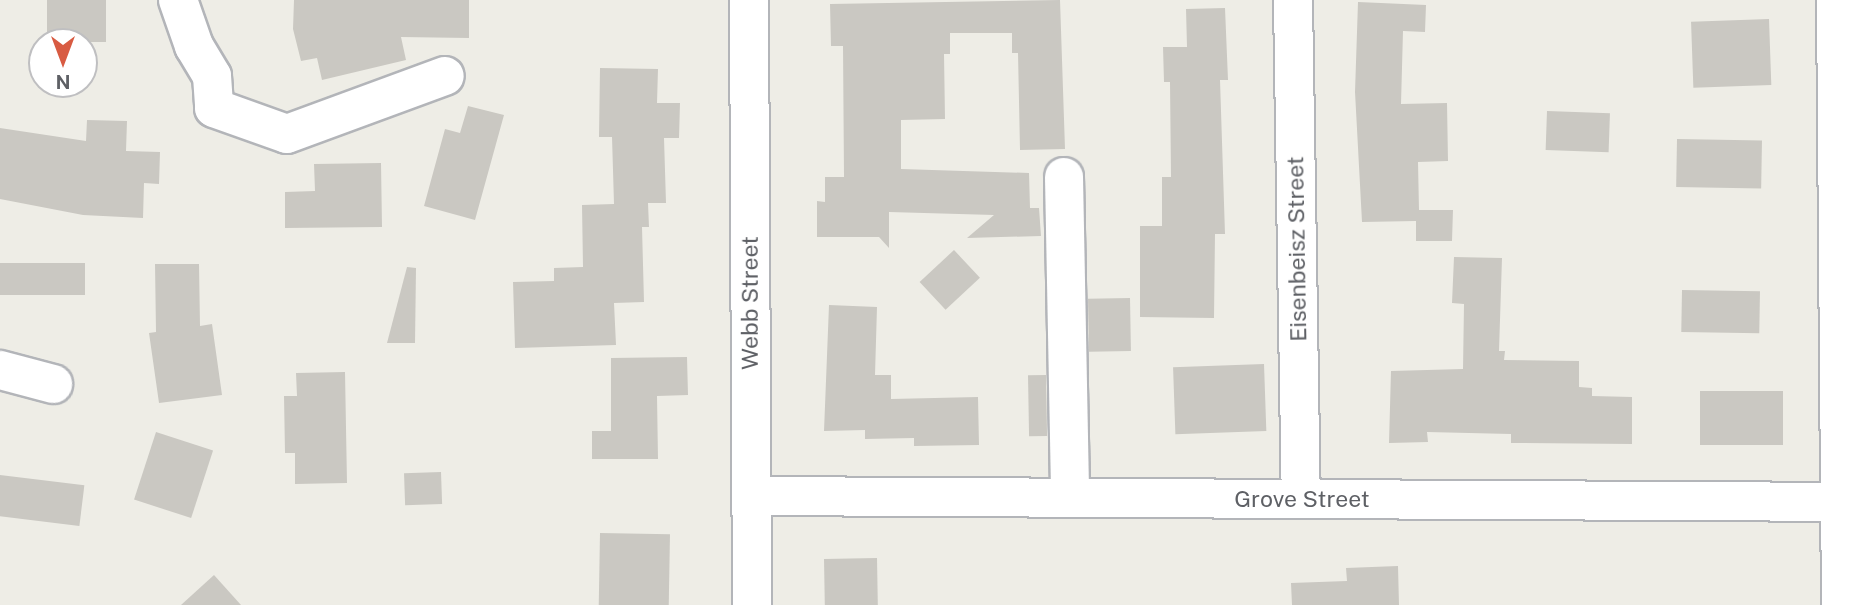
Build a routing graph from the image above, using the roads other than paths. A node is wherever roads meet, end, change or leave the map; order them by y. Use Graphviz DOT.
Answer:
graph roads {
  1 [pos="178,0"];
  2 [pos="749,0"];
  3 [pos="1293,0"];
  4 [pos="1836,0"];
  5 [pos="1844,68"];
  6 [pos="445,76"];
  7 [pos="1064,177"];
  8 [pos="1845,200"];
  9 [pos="0,370"];
  10 [pos="53,384"];
  11 [pos="751,496"];
  12 [pos="1070,498"];
  13 [pos="1301,499"];
  14 [pos="1846,502"];
  15 [pos="752,605"];
  16 [pos="1841,605"];
  1 -- 6 [label="street"];
  2 -- 11 [label="street, Webb Street"];
  3 -- 13 [label="street, Eisenbeisz Street"];
  4 -- 5 [label="street"];
  5 -- 8 [label="street"];
  7 -- 12 [label="street"];
  8 -- 14 [label="street"];
  9 -- 10 [label="street"];
  11 -- 12 [label="street, Grove Street"];
  11 -- 15 [label="street, Webb Street"];
  12 -- 13 [label="street, Grove Street"];
  13 -- 14 [label="street, Grove Street"];
  14 -- 16 [label="street"];
}
